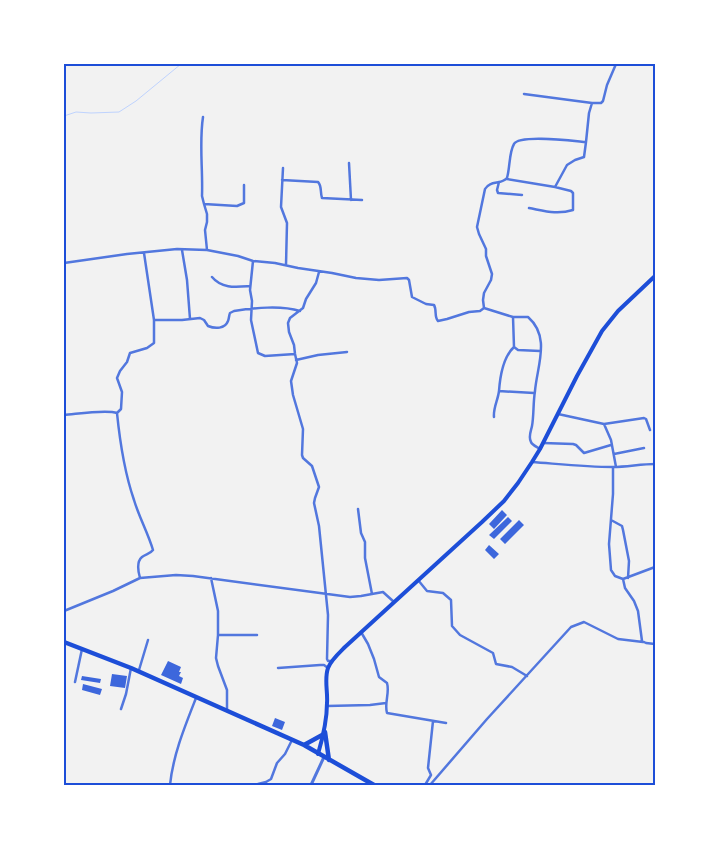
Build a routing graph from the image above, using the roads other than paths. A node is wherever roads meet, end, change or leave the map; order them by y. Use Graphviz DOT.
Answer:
graph roads {
  1 [pos="616,64"];
  2 [pos="524,94"];
  3 [pos="592,103"];
  4 [pos="203,116"];
  5 [pos="586,142"];
  6 [pos="349,163"];
  7 [pos="283,168"];
  8 [pos="507,179"];
  9 [pos="282,180"];
  10 [pos="498,182"];
  11 [pos="244,185"];
  12 [pos="555,187"];
  13 [pos="522,196"];
  14 [pos="351,200"];
  15 [pos="362,200"];
  16 [pos="204,204"];
  17 [pos="529,208"];
  18 [pos="182,250"];
  19 [pos="207,250"];
  20 [pos="144,253"];
  21 [pos="253,261"];
  22 [pos="64,263"];
  23 [pos="286,265"];
  24 [pos="319,272"];
  25 [pos="212,276"];
  26 [pos="655,276"];
  27 [pos="250,286"];
  28 [pos="484,308"];
  29 [pos="252,309"];
  30 [pos="300,311"];
  31 [pos="513,316"];
  32 [pos="190,319"];
  33 [pos="154,320"];
  34 [pos="514,347"];
  35 [pos="540,351"];
  36 [pos="348,352"];
  37 [pos="294,354"];
  38 [pos="296,360"];
  39 [pos="500,391"];
  40 [pos="534,393"];
  41 [pos="117,413"];
  42 [pos="64,414"];
  43 [pos="558,414"];
  44 [pos="494,417"];
  45 [pos="604,424"];
  46 [pos="650,430"];
  47 [pos="543,443"];
  48 [pos="612,445"];
  49 [pos="644,448"];
  50 [pos="540,449"];
  51 [pos="614,454"];
  52 [pos="532,462"];
  53 [pos="655,464"];
  54 [pos="615,467"];
  55 [pos="358,509"];
  56 [pos="611,520"];
  57 [pos="655,568"];
  58 [pos="140,578"];
  59 [pos="211,578"];
  60 [pos="628,578"];
  61 [pos="623,579"];
  62 [pos="418,580"];
  63 [pos="326,594"];
  64 [pos="372,594"];
  65 [pos="394,602"];
  66 [pos="64,611"];
  67 [pos="361,632"];
  68 [pos="218,635"];
  69 [pos="257,635"];
  70 [pos="148,640"];
  71 [pos="64,642"];
  72 [pos="643,642"];
  73 [pos="655,644"];
  74 [pos="82,649"];
  75 [pos="332,661"];
  76 [pos="131,668"];
  77 [pos="278,668"];
  78 [pos="328,668"];
  79 [pos="139,672"];
  80 [pos="527,676"];
  81 [pos="75,682"];
  82 [pos="196,698"];
  83 [pos="386,703"];
  84 [pos="327,706"];
  85 [pos="121,710"];
  86 [pos="227,711"];
  87 [pos="433,721"];
  88 [pos="446,723"];
  89 [pos="324,733"];
  90 [pos="292,740"];
  91 [pos="304,746"];
  92 [pos="318,754"];
  93 [pos="324,757"];
  94 [pos="330,760"];
  95 [pos="258,784"];
  96 [pos="170,785"];
  97 [pos="311,785"];
  98 [pos="374,785"];
  99 [pos="425,785"];
  100 [pos="430,785"];
  1 -- 3 [label="street"];
  2 -- 3 [label="street"];
  3 -- 5 [label="street"];
  4 -- 16 [label="street"];
  5 -- 8 [label="street"];
  5 -- 12 [label="street"];
  6 -- 14 [label="street"];
  7 -- 9 [label="street"];
  8 -- 10 [label="street"];
  8 -- 12 [label="street"];
  9 -- 14 [label="street"];
  9 -- 23 [label="street"];
  10 -- 13 [label="street"];
  10 -- 28 [label="street"];
  11 -- 16 [label="street"];
  12 -- 17 [label="street"];
  14 -- 15 [label="street"];
  16 -- 19 [label="street"];
  18 -- 19 [label="street"];
  18 -- 20 [label="street"];
  18 -- 32 [label="street"];
  19 -- 21 [label="street"];
  20 -- 22 [label="street"];
  20 -- 33 [label="street"];
  21 -- 23 [label="street"];
  21 -- 27 [label="street"];
  23 -- 24 [label="street"];
  24 -- 28 [label="street"];
  24 -- 30 [label="street"];
  25 -- 27 [label="street"];
  26 -- 43 [label="main road"];
  27 -- 29 [label="street"];
  28 -- 31 [label="street"];
  29 -- 30 [label="street"];
  29 -- 32 [label="street"];
  29 -- 37 [label="street"];
  30 -- 37 [label="street"];
  31 -- 34 [label="street"];
  31 -- 35 [label="street"];
  32 -- 33 [label="street"];
  33 -- 41 [label="street"];
  34 -- 35 [label="street"];
  34 -- 39 [label="street"];
  35 -- 40 [label="street"];
  36 -- 38 [label="street"];
  37 -- 38 [label="street"];
  38 -- 63 [label="street"];
  39 -- 40 [label="street"];
  39 -- 44 [label="street"];
  40 -- 50 [label="street"];
  41 -- 42 [label="street"];
  41 -- 58 [label="street"];
  43 -- 45 [label="street"];
  43 -- 47 [label="main road"];
  45 -- 46 [label="street"];
  45 -- 48 [label="street"];
  47 -- 48 [label="street"];
  47 -- 50 [label="main road"];
  48 -- 51 [label="street"];
  49 -- 51 [label="street"];
  50 -- 52 [label="main road"];
  51 -- 54 [label="street"];
  52 -- 54 [label="street"];
  52 -- 62 [label="main road"];
  53 -- 54 [label="street"];
  54 -- 56 [label="street"];
  55 -- 64 [label="street"];
  56 -- 60 [label="street"];
  56 -- 61 [label="street"];
  57 -- 60 [label="street"];
  58 -- 59 [label="street"];
  58 -- 66 [label="street"];
  59 -- 63 [label="street"];
  59 -- 68 [label="street"];
  60 -- 61 [label="street"];
  61 -- 72 [label="street"];
  62 -- 65 [label="main road"];
  62 -- 80 [label="street"];
  63 -- 64 [label="street"];
  63 -- 75 [label="street"];
  64 -- 65 [label="street"];
  65 -- 67 [label="main road"];
  67 -- 75 [label="main road"];
  67 -- 83 [label="street"];
  68 -- 69 [label="street"];
  68 -- 86 [label="street"];
  70 -- 79 [label="street"];
  71 -- 74 [label="highway"];
  72 -- 73 [label="street"];
  72 -- 80 [label="street"];
  74 -- 76 [label="highway"];
  74 -- 81 [label="street"];
  75 -- 78 [label="main road"];
  76 -- 79 [label="highway"];
  76 -- 85 [label="street"];
  77 -- 78 [label="street"];
  78 -- 84 [label="main road"];
  79 -- 82 [label="highway"];
  80 -- 100 [label="street"];
  82 -- 86 [label="highway"];
  82 -- 96 [label="street"];
  83 -- 84 [label="street"];
  83 -- 87 [label="street"];
  84 -- 89 [label="main road"];
  86 -- 90 [label="highway"];
  87 -- 88 [label="street"];
  87 -- 99 [label="street"];
  89 -- 91 [label="highway"];
  89 -- 92 [label="main road"];
  89 -- 94 [label="highway"];
  90 -- 91 [label="highway"];
  90 -- 95 [label="street"];
  91 -- 92 [label="highway"];
  92 -- 93 [label="highway"];
  93 -- 94 [label="highway"];
  93 -- 97 [label="street"];
  94 -- 98 [label="highway"];
}
